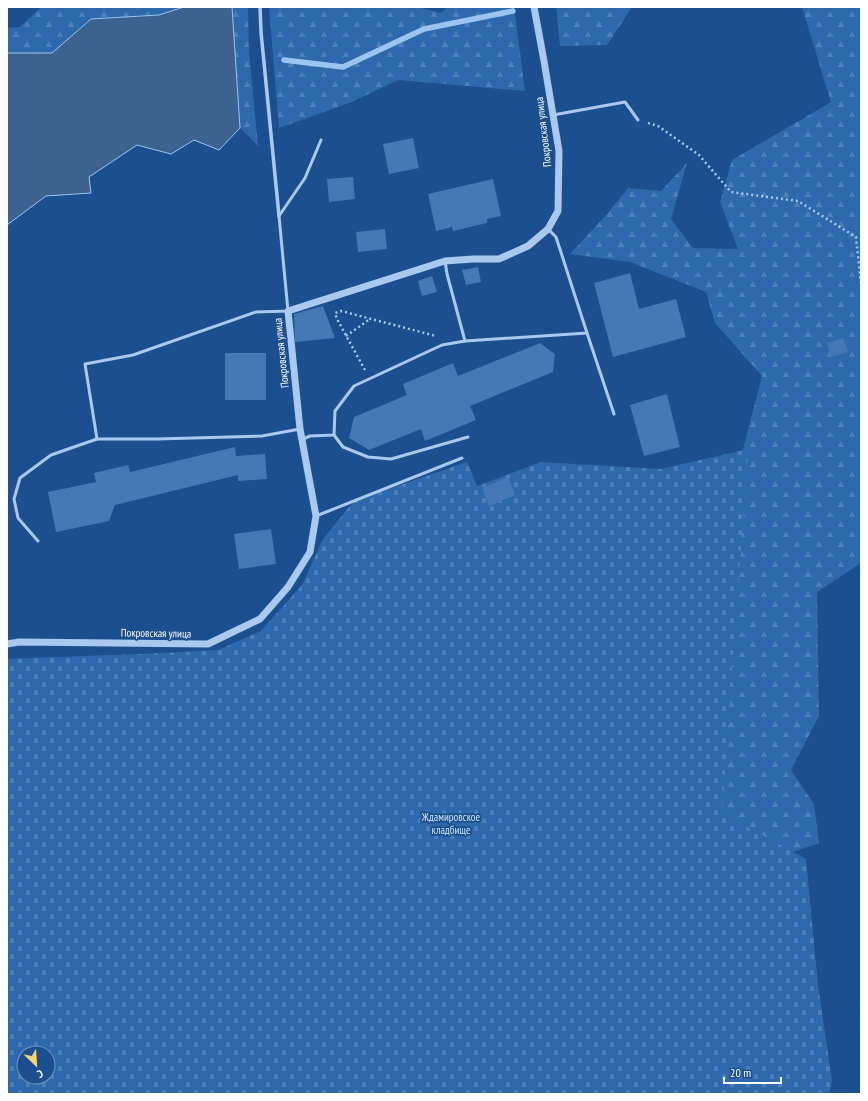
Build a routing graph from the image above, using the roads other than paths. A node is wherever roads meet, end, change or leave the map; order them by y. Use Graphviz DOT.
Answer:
graph roads {
  1 [pos="260,7"];
  2 [pos="534,7"];
  3 [pos="553,115"];
  4 [pos="638,120"];
  5 [pos="321,140"];
  6 [pos="279,216"];
  7 [pos="548,229"];
  8 [pos="445,261"];
  9 [pos="288,311"];
  10 [pos="587,333"];
  11 [pos="465,341"];
  12 [pos="614,414"];
  13 [pos="300,429"];
  14 [pos="334,435"];
  15 [pos="468,437"];
  16 [pos="97,439"];
  17 [pos="302,439"];
  18 [pos="462,458"];
  19 [pos="316,516"];
  20 [pos="38,541"];
  21 [pos="7,644"];
  1 -- 6 [label="street"];
  2 -- 3 [label="street, Покровская улица"];
  3 -- 4 [label="lane"];
  3 -- 7 [label="street, Покровская улица"];
  5 -- 6 [label="lane"];
  6 -- 9 [label="lane"];
  7 -- 8 [label="street, Покровская улица"];
  7 -- 10 [label="lane"];
  8 -- 9 [label="street, Покровская улица"];
  8 -- 11 [label="lane"];
  9 -- 13 [label="street, Покровская улица"];
  9 -- 16 [label="lane"];
  10 -- 11 [label="lane"];
  10 -- 12 [label="lane"];
  11 -- 14 [label="lane"];
  13 -- 16 [label="lane"];
  13 -- 17 [label="street, Покровская улица"];
  14 -- 15 [label="lane"];
  14 -- 17 [label="lane"];
  16 -- 20 [label="lane"];
  17 -- 19 [label="street, Покровская улица"];
  18 -- 19 [label="lane"];
  19 -- 21 [label="street, Покровская улица"];
}
